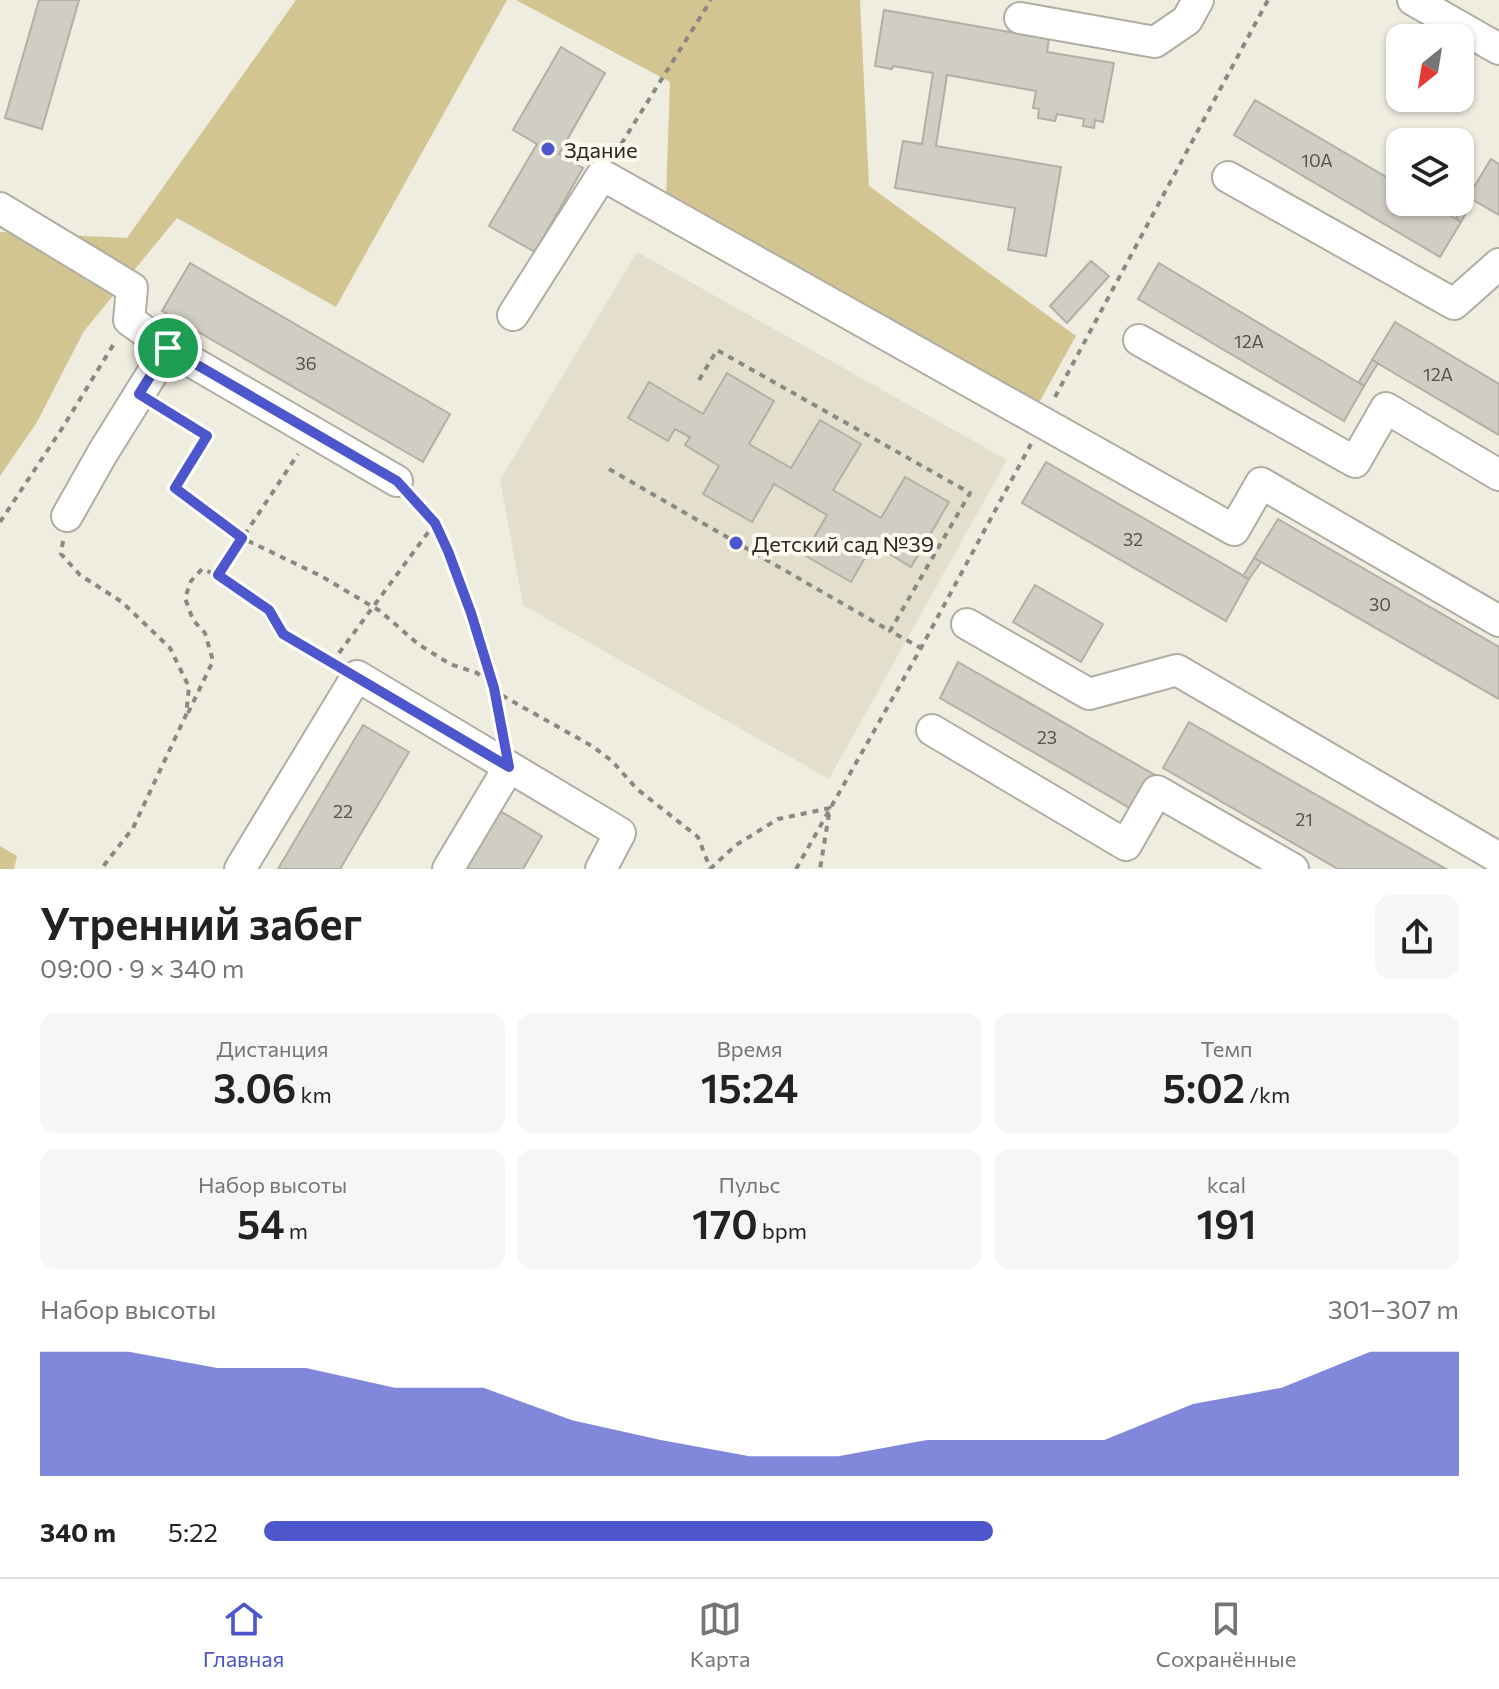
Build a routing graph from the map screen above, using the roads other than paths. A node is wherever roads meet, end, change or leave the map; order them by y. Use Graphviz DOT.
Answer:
graph roads {
  1 [pos="1198,0"];
  2 [pos="1413,0"];
  3 [pos="1020,18"];
  4 [pos="1499,49"];
  5 [pos="1228,177"];
  6 [pos="0,208"];
  7 [pos="1499,264"];
  8 [pos="513,315"];
  9 [pos="1139,340"];
  10 [pos="168,348"];
  11 [pos="1499,475"];
  12 [pos="397,481"];
  13 [pos="67,516"];
  14 [pos="1499,621"];
  15 [pos="967,624"];
  16 [pos="932,730"];
  17 [pos="509,767"];
  18 [pos="1499,858"];
  19 [pos="240,869"];
  20 [pos="448,869"];
  21 [pos="601,869"];
  22 [pos="1293,869"];
  1 -- 3 [label="street"];
  2 -- 4 [label="street"];
  5 -- 7 [label="street"];
  6 -- 10 [label="street"];
  8 -- 14 [label="street"];
  9 -- 11 [label="street"];
  10 -- 12 [label="street"];
  10 -- 13 [label="street"];
  15 -- 18 [label="street"];
  16 -- 22 [label="street"];
  17 -- 19 [label="street"];
  17 -- 20 [label="street"];
  17 -- 21 [label="street"];
}
